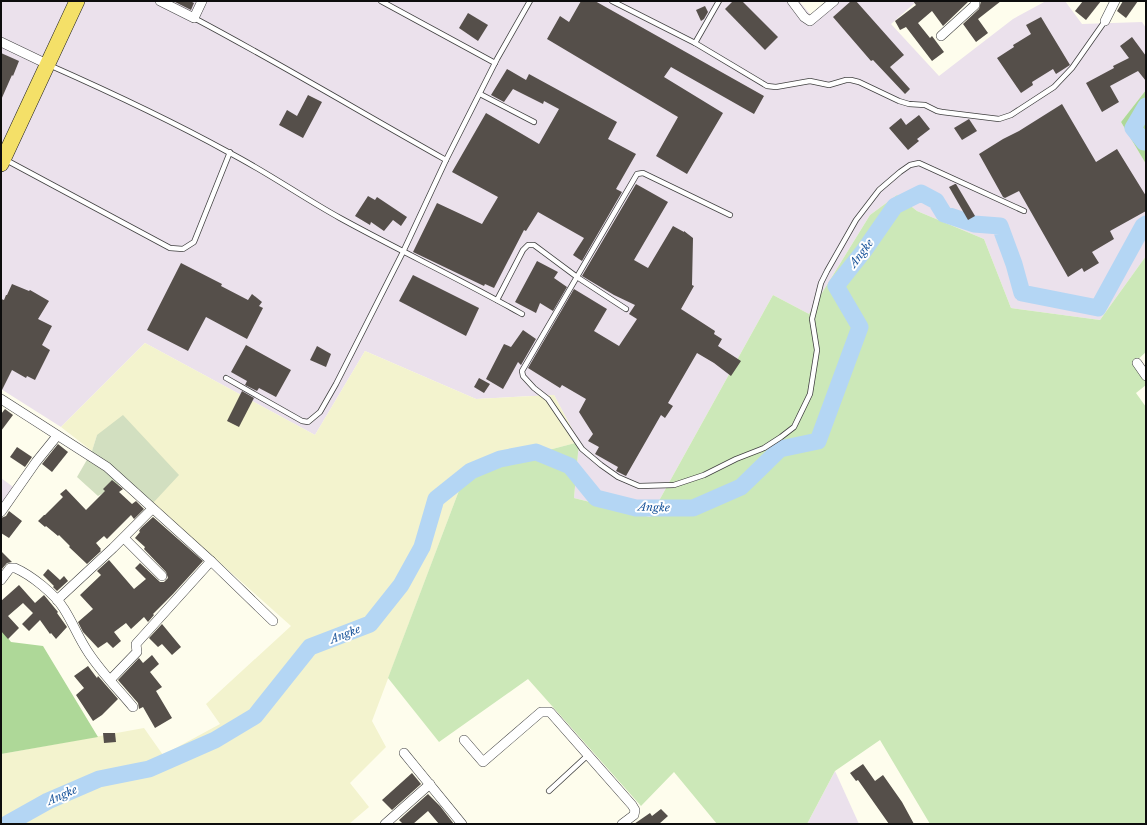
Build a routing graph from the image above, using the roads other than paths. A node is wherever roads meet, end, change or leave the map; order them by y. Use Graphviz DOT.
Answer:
graph roads {
  1 [pos="76,1"];
  2 [pos="160,1"];
  3 [pos="202,1"];
  4 [pos="381,1"];
  5 [pos="530,1"];
  6 [pos="612,1"];
  7 [pos="719,1"];
  8 [pos="792,1"];
  9 [pos="834,1"];
  10 [pos="975,1"];
  11 [pos="1114,1"];
  12 [pos="194,18"];
  13 [pos="1105,21"];
  14 [pos="941,36"];
  15 [pos="1,42"];
  16 [pos="695,43"];
  17 [pos="495,63"];
  18 [pos="47,64"];
  19 [pos="480,94"];
  20 [pos="534,122"];
  21 [pos="230,152"];
  22 [pos="446,160"];
  23 [pos="2,161"];
  24 [pos="1024,211"];
  25 [pos="730,215"];
  26 [pos="403,252"];
  27 [pos="577,277"];
  28 [pos="497,300"];
  29 [pos="626,309"];
  30 [pos="522,314"];
  31 [pos="1137,363"];
  32 [pos="1146,376"];
  33 [pos="226,378"];
  34 [pos="1,399"];
  35 [pos="57,436"];
  36 [pos="152,509"];
  37 [pos="1,512"];
  38 [pos="124,538"];
  39 [pos="211,561"];
  40 [pos="162,576"];
  41 [pos="1,580"];
  42 [pos="57,600"];
  43 [pos="273,622"];
  44 [pos="110,680"];
  45 [pos="132,707"];
  46 [pos="464,740"];
  47 [pos="404,753"];
  48 [pos="588,755"];
  49 [pos="430,784"];
  50 [pos="550,791"];
  51 [pos="385,824"];
  52 [pos="462,824"];
  53 [pos="622,824"];
  1 -- 18 [label="main road"];
  2 -- 12 [label="street"];
  3 -- 12 [label="street"];
  4 -- 17 [label="lane"];
  5 -- 17 [label="lane"];
  6 -- 16 [label="lane"];
  7 -- 16 [label="lane"];
  8 -- 9 [label="street"];
  10 -- 14 [label="street"];
  11 -- 13 [label="street"];
  12 -- 22 [label="lane"];
  13 -- 16 [label="lane"];
  15 -- 18 [label="street"];
  17 -- 19 [label="lane"];
  18 -- 21 [label="lane"];
  18 -- 23 [label="main road"];
  19 -- 20 [label="lane"];
  19 -- 22 [label="lane"];
  21 -- 23 [label="lane"];
  21 -- 26 [label="lane"];
  22 -- 26 [label="lane"];
  24 -- 27 [label="lane"];
  25 -- 27 [label="lane"];
  26 -- 28 [label="lane"];
  26 -- 33 [label="lane"];
  27 -- 28 [label="lane"];
  27 -- 29 [label="lane"];
  28 -- 30 [label="lane"];
  31 -- 32 [label="street"];
  34 -- 35 [label="street"];
  35 -- 36 [label="street"];
  35 -- 37 [label="street"];
  36 -- 38 [label="street"];
  36 -- 39 [label="street"];
  38 -- 40 [label="street"];
  38 -- 42 [label="street"];
  39 -- 43 [label="street"];
  39 -- 44 [label="street"];
  41 -- 42 [label="street"];
  42 -- 44 [label="street"];
  44 -- 45 [label="street"];
  46 -- 48 [label="street"];
  47 -- 49 [label="street"];
  48 -- 50 [label="lane"];
  48 -- 53 [label="street"];
  49 -- 51 [label="street"];
  49 -- 52 [label="street"];
}
